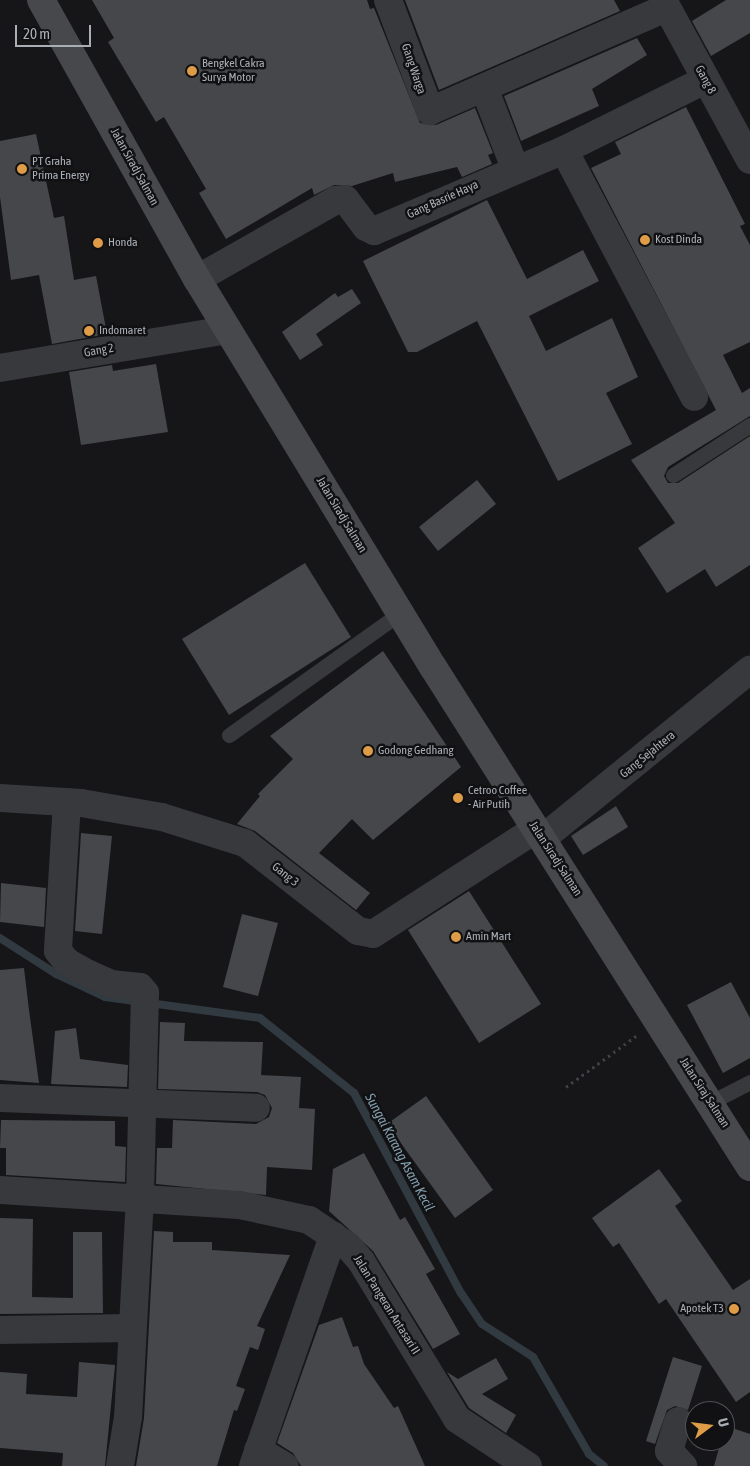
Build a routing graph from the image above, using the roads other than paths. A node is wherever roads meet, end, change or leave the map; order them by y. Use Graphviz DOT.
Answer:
graph roads {
  1 [pos="41,0"];
  2 [pos="388,0"];
  3 [pos="664,4"];
  4 [pos="705,80"];
  5 [pos="485,90"];
  6 [pos="564,150"];
  7 [pos="750,160"];
  8 [pos="516,168"];
  9 [pos="197,280"];
  10 [pos="228,330"];
  11 [pos="0,368"];
  12 [pos="694,397"];
  13 [pos="750,424"];
  14 [pos="672,475"];
  15 [pos="400,612"];
  16 [pos="750,670"];
  17 [pos="229,735"];
  18 [pos="0,798"];
  19 [pos="67,802"];
  20 [pos="540,833"];
  21 [pos="656,1021"];
  22 [pos="750,1082"];
  23 [pos="0,1098"];
  24 [pos="711,1102"];
  25 [pos="141,1103"];
  26 [pos="256,1108"];
  27 [pos="750,1166"];
  28 [pos="0,1190"];
  29 [pos="140,1197"];
  30 [pos="333,1236"];
  31 [pos="132,1328"];
  32 [pos="0,1330"];
  33 [pos="678,1421"];
  34 [pos="256,1458"];
  35 [pos="120,1466"];
  36 [pos="285,1466"];
  37 [pos="528,1466"];
  38 [pos="683,1466"];
  1 -- 9 [label="street, Jalan Siradj Salman"];
  2 -- 5 [label="street, Gang Warga"];
  3 -- 4 [label="street, Gang 8"];
  3 -- 5 [label="street"];
  4 -- 6 [label="street, Gang Basrie Haya"];
  4 -- 7 [label="street, Gang 8"];
  5 -- 8 [label="street"];
  6 -- 8 [label="street, Gang Basrie Haya"];
  6 -- 12 [label="street"];
  8 -- 9 [label="street, Gang Basrie Haya"];
  9 -- 10 [label="street, Jalan Siradj Salman"];
  10 -- 11 [label="street, Gang 2"];
  10 -- 15 [label="street, Jalan Siradj Salman"];
  13 -- 14 [label="lane"];
  15 -- 17 [label="lane"];
  15 -- 20 [label="street, Jalan Siradj Salman"];
  16 -- 20 [label="street, Gang Sejahtera"];
  18 -- 19 [label="street, Gang 3"];
  19 -- 20 [label="street, Gang 3"];
  19 -- 25 [label="street"];
  20 -- 21 [label="street, Jalan Siradj Salman"];
  21 -- 24 [label="street, Jalan Siraj Salman"];
  22 -- 24 [label="lane"];
  23 -- 25 [label="street"];
  24 -- 27 [label="street, Jalan Siraj Salman"];
  25 -- 26 [label="street"];
  25 -- 29 [label="street"];
  28 -- 29 [label="street, Jalan Pangeran Antasari II"];
  29 -- 30 [label="street, Jalan Pangeran Antasari II"];
  29 -- 31 [label="street"];
  30 -- 34 [label="street"];
  30 -- 37 [label="street, Jalan Pangeran Antasari II"];
  31 -- 32 [label="street"];
  31 -- 35 [label="street"];
  33 -- 38 [label="street"];
  34 -- 36 [label="street"];
}
